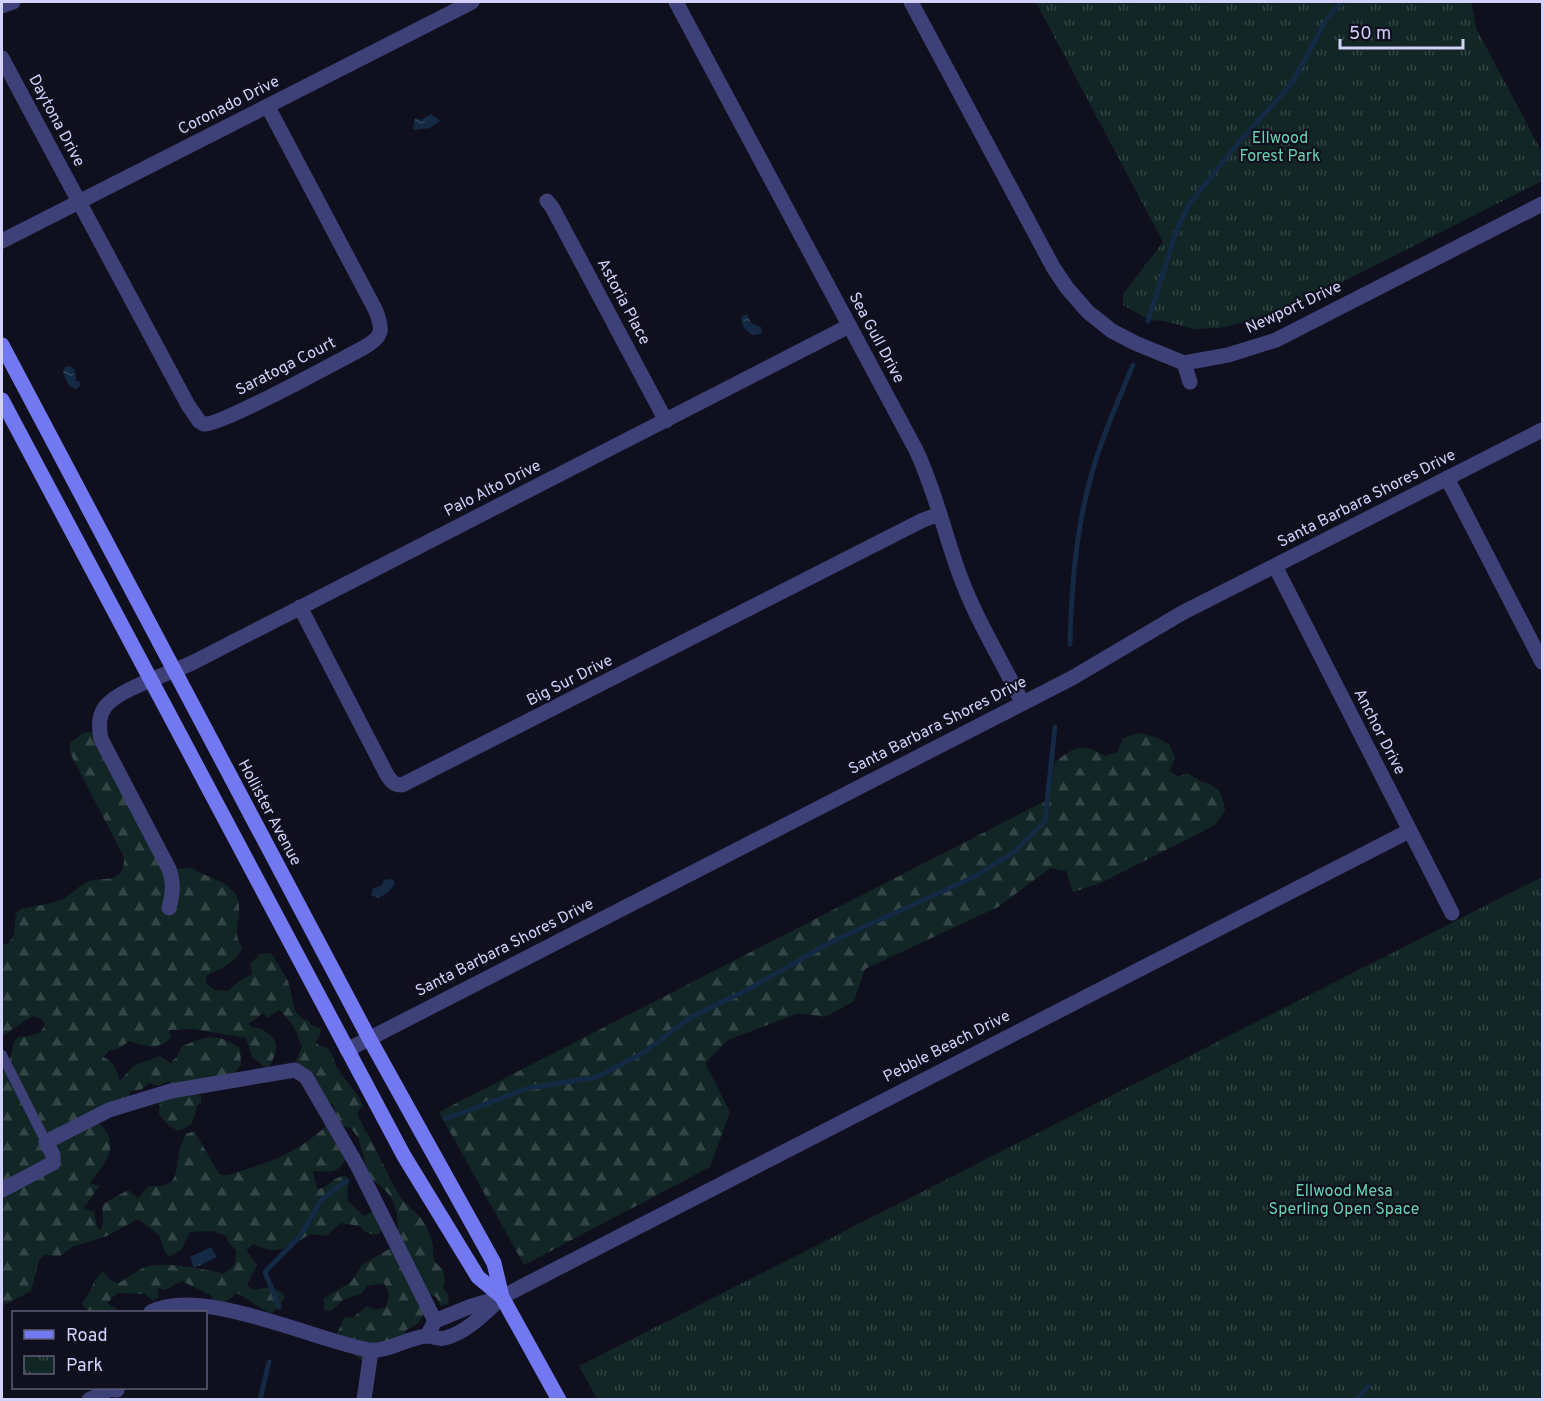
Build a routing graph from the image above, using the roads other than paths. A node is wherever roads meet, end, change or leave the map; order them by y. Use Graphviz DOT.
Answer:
graph roads {
  1 [pos="14,2"];
  2 [pos="472,2"];
  3 [pos="676,2"];
  4 [pos="911,2"];
  5 [pos="2,6"];
  6 [pos="2,58"];
  7 [pos="267,107"];
  8 [pos="79,201"];
  9 [pos="546,201"];
  10 [pos="1542,204"];
  11 [pos="2,241"];
  12 [pos="849,326"];
  13 [pos="2,345"];
  14 [pos="1184,363"];
  15 [pos="1190,382"];
  16 [pos="2,400"];
  17 [pos="666,421"];
  18 [pos="1542,430"];
  19 [pos="1447,478"];
  20 [pos="940,514"];
  21 [pos="1275,566"];
  22 [pos="300,607"];
  23 [pos="1542,662"];
  24 [pos="174,672"];
  25 [pos="151,681"];
  26 [pos="1023,702"];
  27 [pos="1409,831"];
  28 [pos="169,908"];
  29 [pos="1452,913"];
  30 [pos="369,1038"];
  31 [pos="347,1050"];
  32 [pos="2,1055"];
  33 [pos="46,1142"];
  34 [pos="2,1190"];
  35 [pos="502,1296"];
  36 [pos="154,1311"];
  37 [pos="435,1321"];
  38 [pos="427,1336"];
  39 [pos="372,1351"];
  40 [pos="117,1392"];
  41 [pos="89,1400"];
  42 [pos="364,1400"];
  43 [pos="559,1400"];
  1 -- 5 [label="street"];
  2 -- 7 [label="street, Coronado Drive"];
  3 -- 12 [label="street, Sea Gull Drive"];
  4 -- 14 [label="street"];
  6 -- 8 [label="street, Daytona Drive"];
  7 -- 8 [label="street, Coronado Drive"];
  7 -- 8 [label="street, Saratoga Court"];
  8 -- 11 [label="street, Coronado Drive"];
  9 -- 17 [label="street, Astoria Place"];
  10 -- 14 [label="street, Newport Drive"];
  12 -- 17 [label="street, Palo Alto Drive"];
  12 -- 20 [label="street, Sea Gull Drive"];
  13 -- 24 [label="main road, Hollister Avenue"];
  14 -- 15 [label="street"];
  16 -- 25 [label="main road, Hollister Avenue"];
  17 -- 22 [label="street, Palo Alto Drive"];
  18 -- 19 [label="street, Santa Barbara Shores Drive"];
  19 -- 21 [label="street, Santa Barbara Shores Drive"];
  19 -- 23 [label="street"];
  20 -- 22 [label="street, Big Sur Drive"];
  20 -- 26 [label="street, Sea Gull Drive"];
  21 -- 26 [label="street, Santa Barbara Shores Drive"];
  21 -- 27 [label="street, Anchor Drive"];
  22 -- 24 [label="street, Palo Alto Drive"];
  24 -- 25 [label="street, Palo Alto Drive"];
  24 -- 30 [label="main road, Hollister Avenue"];
  25 -- 28 [label="street, Palo Alto Drive"];
  25 -- 31 [label="main road, Hollister Avenue"];
  26 -- 30 [label="street, Santa Barbara Shores Drive"];
  27 -- 29 [label="street, Anchor Drive"];
  27 -- 35 [label="street, Pebble Beach Drive"];
  30 -- 31 [label="street, Santa Barbara Shores Drive"];
  30 -- 35 [label="main road, Hollister Avenue"];
  31 -- 35 [label="main road, Hollister Avenue"];
  32 -- 33 [label="lane"];
  33 -- 34 [label="street"];
  33 -- 37 [label="street"];
  35 -- 37 [label="street"];
  35 -- 38 [label="street"];
  35 -- 43 [label="main road, Hollister Avenue"];
  36 -- 39 [label="street"];
  37 -- 38 [label="street"];
  38 -- 39 [label="street"];
  39 -- 42 [label="street"];
  40 -- 41 [label="street"];
}
